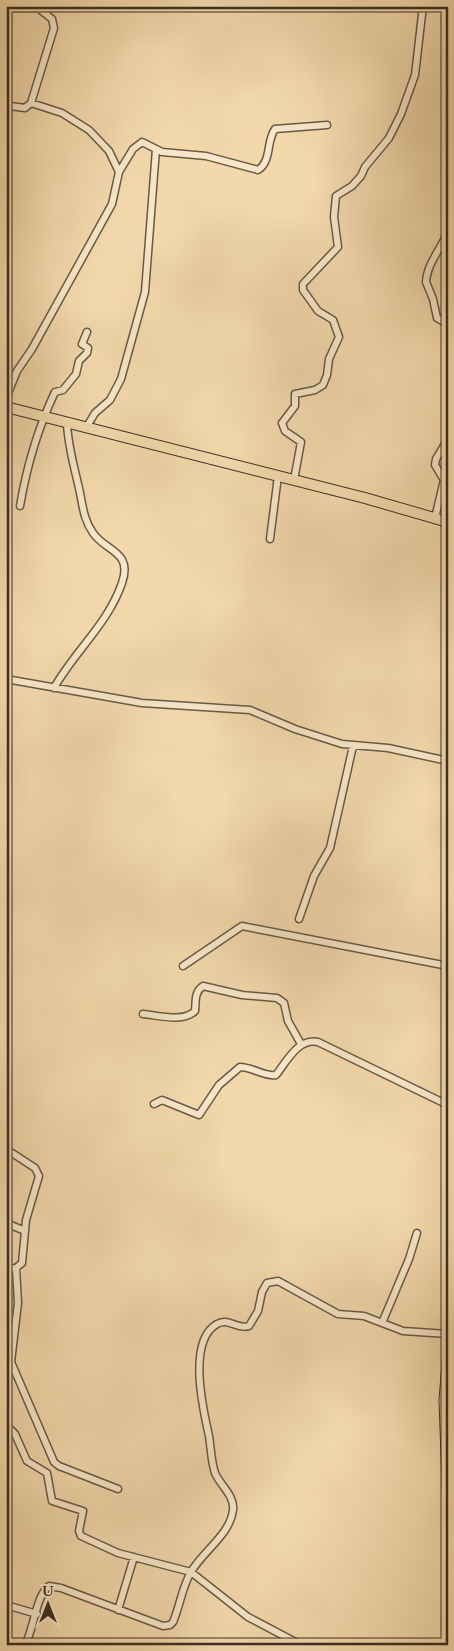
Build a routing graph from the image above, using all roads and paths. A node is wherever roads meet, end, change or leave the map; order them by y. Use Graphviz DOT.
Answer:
graph roads {
  1 [pos="424,6"];
  2 [pos="6,8"];
  3 [pos="31,103"];
  4 [pos="6,108"];
  5 [pos="327,126"];
  6 [pos="156,149"];
  7 [pos="119,172"];
  8 [pos="448,231"];
  9 [pos="448,324"];
  10 [pos="87,332"];
  11 [pos="6,398"];
  12 [pos="6,407"];
  13 [pos="44,417"];
  14 [pos="67,423"];
  15 [pos="86,428"];
  16 [pos="448,440"];
  17 [pos="278,476"];
  18 [pos="294,480"];
  19 [pos="20,506"];
  20 [pos="435,518"];
  21 [pos="448,522"];
  22 [pos="270,539"];
  23 [pos="6,679"];
  24 [pos="54,688"];
  25 [pos="353,746"];
  26 [pos="448,761"];
  27 [pos="299,919"];
  28 [pos="183,966"];
  29 [pos="448,966"];
  30 [pos="143,1014"];
  31 [pos="301,1044"];
  32 [pos="154,1104"];
  33 [pos="448,1105"];
  34 [pos="6,1149"];
  35 [pos="6,1223"];
  36 [pos="25,1230"];
  37 [pos="417,1233"];
  38 [pos="16,1268"];
  39 [pos="6,1269"];
  40 [pos="382,1322"];
  41 [pos="448,1334"];
  42 [pos="448,1351"];
  43 [pos="7,1426"];
  44 [pos="118,1489"];
  45 [pos="448,1513"];
  46 [pos="134,1557"];
  47 [pos="191,1572"];
  48 [pos="6,1605"];
  49 [pos="118,1610"];
  50 [pos="36,1614"];
  51 [pos="25,1645"];
  52 [pos="301,1645"];
  1 -- 18 [label="street"];
  2 -- 3 [label="street"];
  3 -- 4 [label="street"];
  3 -- 7 [label="street"];
  5 -- 6 [label="street"];
  6 -- 7 [label="street"];
  6 -- 15 [label="street"];
  7 -- 11 [label="street"];
  8 -- 9 [label="street"];
  10 -- 13 [label="street"];
  12 -- 13 [label="main road"];
  13 -- 14 [label="main road"];
  13 -- 19 [label="street"];
  14 -- 15 [label="main road"];
  14 -- 24 [label="street"];
  15 -- 17 [label="main road"];
  16 -- 20 [label="street"];
  17 -- 18 [label="main road"];
  17 -- 22 [label="street"];
  18 -- 20 [label="main road"];
  20 -- 21 [label="main road"];
  23 -- 24 [label="street"];
  24 -- 25 [label="street"];
  25 -- 26 [label="street"];
  25 -- 27 [label="street"];
  28 -- 29 [label="street"];
  30 -- 31 [label="street"];
  31 -- 32 [label="street"];
  31 -- 33 [label="street"];
  34 -- 36 [label="street"];
  35 -- 36 [label="street"];
  36 -- 38 [label="street"];
  37 -- 40 [label="street"];
  38 -- 39 [label="street"];
  38 -- 44 [label="street"];
  40 -- 41 [label="street"];
  40 -- 47 [label="street"];
  42 -- 45 [label="street"];
  43 -- 46 [label="street"];
  46 -- 47 [label="street"];
  46 -- 49 [label="street"];
  47 -- 49 [label="street"];
  47 -- 52 [label="street"];
  48 -- 50 [label="street"];
  49 -- 50 [label="street"];
  50 -- 51 [label="street"];
}
